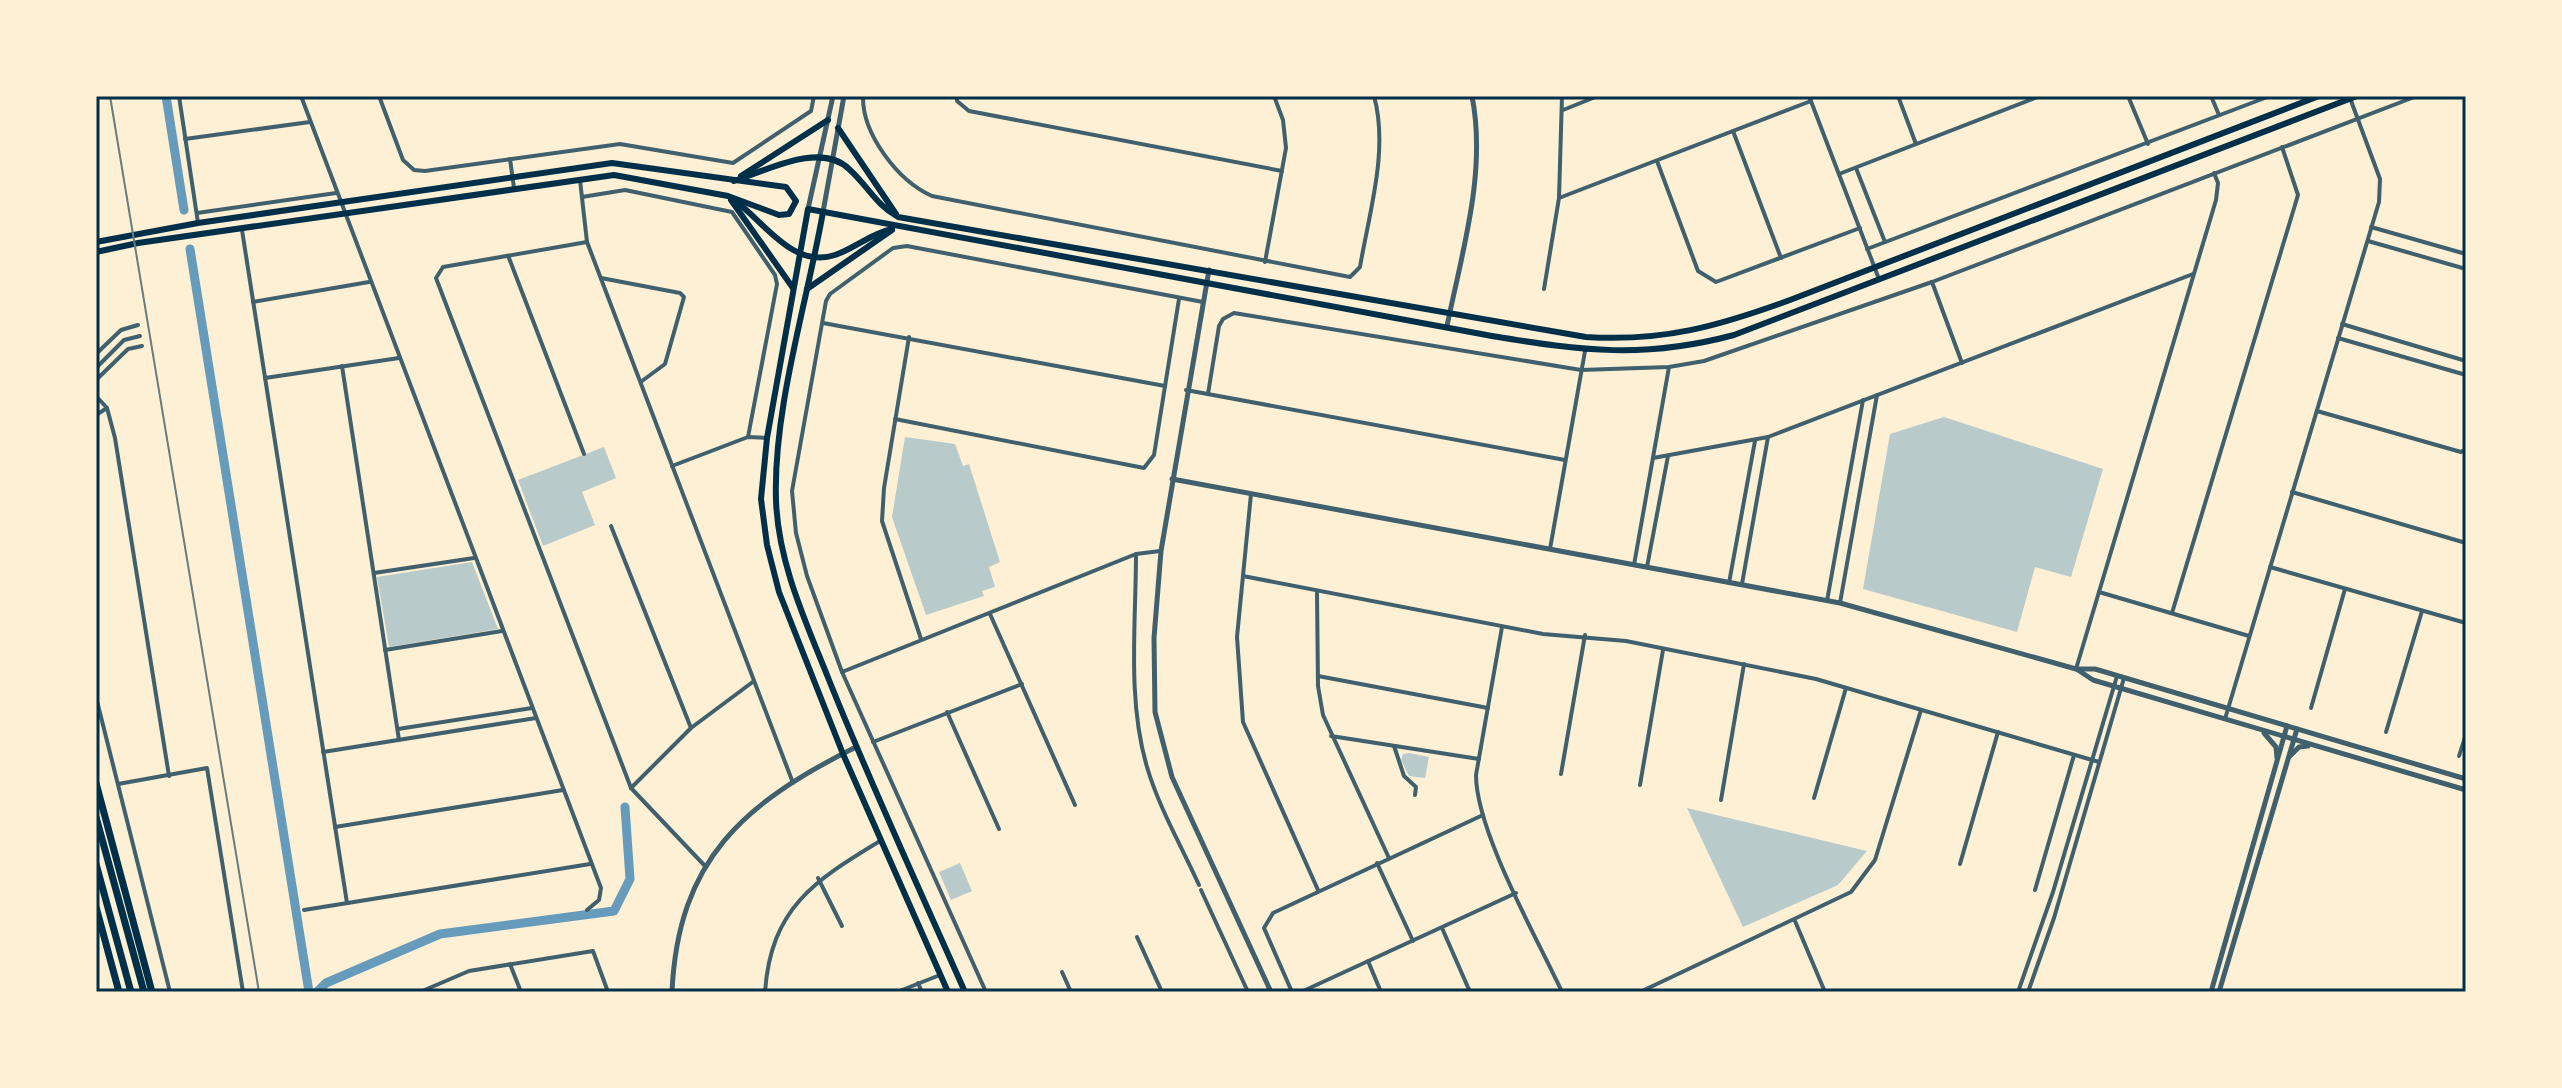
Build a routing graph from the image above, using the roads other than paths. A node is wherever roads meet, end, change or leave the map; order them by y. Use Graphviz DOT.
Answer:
graph roads {
  1 [pos="179,96"];
  2 [pos="301,96"];
  3 [pos="379,96"];
  4 [pos="814,96"];
  5 [pos="833,96"];
  6 [pos="844,96"];
  7 [pos="863,96"];
  8 [pos="957,96"];
  9 [pos="1274,96"];
  10 [pos="1374,96"];
  11 [pos="1472,96"];
  12 [pos="1562,96"];
  13 [pos="1598,96"];
  14 [pos="1898,96"];
  15 [pos="2040,96"];
  16 [pos="2128,96"];
  17 [pos="2211,96"];
  18 [pos="2270,96"];
  19 [pos="2319,96"];
  20 [pos="2417,96"];
  21 [pos="2352,97"];
  22 [pos="1810,99"];
  23 [pos="1563,110"];
  24 [pos="2219,115"];
  25 [pos="2358,119"];
  26 [pos="828,120"];
  27 [pos="311,122"];
  28 [pos="838,128"];
  29 [pos="1733,131"];
  30 [pos="185,139"];
  31 [pos="1916,144"];
  32 [pos="2148,144"];
  33 [pos="2282,147"];
  34 [pos="819,158"];
  35 [pos="510,159"];
  36 [pos="832,160"];
  37 [pos="1657,161"];
  38 [pos="1856,168"];
  39 [pos="1282,171"];
  40 [pos="2214,173"];
  41 [pos="1839,174"];
  42 [pos="513,178"];
  43 [pos="580,180"];
  44 [pos="734,181"];
  45 [pos="514,189"];
  46 [pos="336,193"];
  47 [pos="728,196"];
  48 [pos="582,197"];
  49 [pos="1559,198"];
  50 [pos="340,203"];
  51 [pos="808,209"];
  52 [pos="823,212"];
  53 [pos="197,213"];
  54 [pos="344,214"];
  55 [pos="898,217"];
  56 [pos="198,223"];
  57 [pos="2371,227"];
  58 [pos="242,228"];
  59 [pos="895,228"];
  60 [pos="1860,228"];
  61 [pos="2367,241"];
  62 [pos="96,242"];
  63 [pos="587,242"];
  64 [pos="1885,242"];
  65 [pos="1867,249"];
  66 [pos="98,250"];
  67 [pos="800,252"];
  68 [pos="2466,254"];
  69 [pos="509,257"];
  70 [pos="815,257"];
  71 [pos="1781,258"];
  72 [pos="1265,262"];
  73 [pos="1874,267"];
  74 [pos="2466,269"];
  75 [pos="1209,270"];
  76 [pos="2193,274"];
  77 [pos="601,278"];
  78 [pos="1879,279"];
  79 [pos="370,282"];
  80 [pos="1932,282"];
  81 [pos="1206,284"];
  82 [pos="793,288"];
  83 [pos="807,289"];
  84 [pos="1544,289"];
  85 [pos="1179,299"];
  86 [pos="253,302"];
  87 [pos="1203,302"];
  88 [pos="1450,314"];
  89 [pos="823,323"];
  90 [pos="2342,324"];
  91 [pos="138,325"];
  92 [pos="1447,326"];
  93 [pos="140,336"];
  94 [pos="909,337"];
  95 [pos="2338,338"];
  96 [pos="142,346"];
  97 [pos="1585,351"];
  98 [pos="96,354"];
  99 [pos="399,358"];
  100 [pos="2466,361"];
  101 [pos="1962,363"];
  102 [pos="342,366"];
  103 [pos="1669,367"];
  104 [pos="96,368"];
  105 [pos="1581,370"];
  106 [pos="2466,375"];
  107 [pos="265,378"];
  108 [pos="96,380"];
  109 [pos="642,381"];
  110 [pos="1165,386"];
  111 [pos="1186,390"];
  112 [pos="1208,394"];
  113 [pos="1877,395"];
  114 [pos="96,396"];
  115 [pos="1863,400"];
  116 [pos="107,408"];
  117 [pos="2317,411"];
  118 [pos="96,415"];
  119 [pos="895,419"];
  120 [pos="748,437"];
  121 [pos="1768,437"];
  122 [pos="767,438"];
  123 [pos="1755,441"];
  124 [pos="2466,449"];
  125 [pos="584,454"];
  126 [pos="1668,456"];
  127 [pos="1653,458"];
  128 [pos="1565,460"];
  129 [pos="672,466"];
  130 [pos="1172,479"];
  131 [pos="2292,492"];
  132 [pos="1251,494"];
  133 [pos="611,526"];
  134 [pos="2466,543"];
  135 [pos="1550,549"];
  136 [pos="1161,551"];
  137 [pos="1136,554"];
  138 [pos="475,558"];
  139 [pos="1634,565"];
  140 [pos="1647,567"];
  141 [pos="2270,567"];
  142 [pos="374,573"];
  143 [pos="1243,576"];
  144 [pos="1729,583"];
  145 [pos="1742,585"];
  146 [pos="2345,589"];
  147 [pos="2099,592"];
  148 [pos="1317,593"];
  149 [pos="1827,601"];
  150 [pos="1840,603"];
  151 [pos="2422,611"];
  152 [pos="2172,613"];
  153 [pos="990,614"];
  154 [pos="2466,623"];
  155 [pos="1502,626"];
  156 [pos="503,631"];
  157 [pos="1585,635"];
  158 [pos="2249,636"];
  159 [pos="921,639"];
  160 [pos="385,650"];
  161 [pos="1663,650"];
  162 [pos="1744,664"];
  163 [pos="2076,669"];
  164 [pos="842,672"];
  165 [pos="1318,676"];
  166 [pos="2121,677"];
  167 [pos="754,681"];
  168 [pos="1022,684"];
  169 [pos="2112,686"];
  170 [pos="1846,688"];
  171 [pos="2120,688"];
  172 [pos="96,697"];
  173 [pos="532,708"];
  174 [pos="1488,708"];
  175 [pos="2311,708"];
  176 [pos="2228,709"];
  177 [pos="1921,710"];
  178 [pos="947,712"];
  179 [pos="536,718"];
  180 [pos="2225,719"];
  181 [pos="2287,726"];
  182 [pos="691,728"];
  183 [pos="398,729"];
  184 [pos="2257,729"];
  185 [pos="2297,729"];
  186 [pos="1998,732"];
  187 [pos="2386,732"];
  188 [pos="2466,734"];
  189 [pos="1331,736"];
  190 [pos="2284,737"];
  191 [pos="2293,739"];
  192 [pos="399,740"];
  193 [pos="873,742"];
  194 [pos="2313,745"];
  195 [pos="1394,746"];
  196 [pos="856,747"];
  197 [pos="323,752"];
  198 [pos="843,754"];
  199 [pos="2074,755"];
  200 [pos="2459,756"];
  201 [pos="1479,759"];
  202 [pos="2091,760"];
  203 [pos="2099,762"];
  204 [pos="2278,763"];
  205 [pos="2286,764"];
  206 [pos="1561,774"];
  207 [pos="169,776"];
  208 [pos="2466,779"];
  209 [pos="96,783"];
  210 [pos="793,783"];
  211 [pos="118,784"];
  212 [pos="1640,785"];
  213 [pos="631,788"];
  214 [pos="563,790"];
  215 [pos="2466,790"];
  216 [pos="1415,795"];
  217 [pos="1814,798"];
  218 [pos="1721,800"];
  219 [pos="1075,805"];
  220 [pos="1483,815"];
  221 [pos="96,817"];
  222 [pos="335,827"];
  223 [pos="999,829"];
  224 [pos="881,840"];
  225 [pos="1389,858"];
  226 [pos="2250,859"];
  227 [pos="2258,861"];
  228 [pos="1377,863"];
  229 [pos="96,864"];
  230 [pos="591,864"];
  231 [pos="1960,864"];
  232 [pos="705,866"];
  233 [pos="818,878"];
  234 [pos="1318,890"];
  235 [pos="2035,890"];
  236 [pos="1516,893"];
  237 [pos="347,903"];
  238 [pos="96,907"];
  239 [pos="304,910"];
  240 [pos="587,910"];
  241 [pos="1795,921"];
  242 [pos="842,926"];
  243 [pos="1442,928"];
  244 [pos="1137,937"];
  245 [pos="1413,941"];
  246 [pos="1368,961"];
  247 [pos="510,964"];
  248 [pos="1062,972"];
  249 [pos="940,975"];
  250 [pos="918,983"];
  251 [pos="437,984"];
  252 [pos="119,992"];
  253 [pos="131,992"];
  254 [pos="144,992"];
  255 [pos="152,992"];
  256 [pos="170,992"];
  257 [pos="243,992"];
  258 [pos="420,992"];
  259 [pos="440,992"];
  260 [pos="521,992"];
  261 [pos="608,992"];
  262 [pos="672,992"];
  263 [pos="765,992"];
  264 [pos="897,992"];
  265 [pos="922,992"];
  266 [pos="948,992"];
  267 [pos="965,992"];
  268 [pos="986,992"];
  269 [pos="1071,992"];
  270 [pos="1162,992"];
  271 [pos="1248,992"];
  272 [pos="1271,992"];
  273 [pos="1292,992"];
  274 [pos="1301,992"];
  275 [pos="1381,992"];
  276 [pos="1470,992"];
  277 [pos="1562,992"];
  278 [pos="1640,992"];
  279 [pos="1825,992"];
  280 [pos="2018,992"];
  281 [pos="2028,992"];
  282 [pos="2211,992"];
  283 [pos="2219,992"];
  1 -- 30 [label="street"];
  2 -- 27 [label="street"];
  3 -- 35 [label="street"];
  4 -- 35 [label="street"];
  5 -- 26 [label="street"];
  6 -- 28 [label="street"];
  7 -- 72 [label="street"];
  8 -- 39 [label="street"];
  9 -- 39 [label="street"];
  10 -- 72 [label="street"];
  11 -- 88 [label="street"];
  12 -- 23 [label="street"];
  13 -- 23 [label="street"];
  14 -- 31 [label="street"];
  15 -- 31 [label="street"];
  16 -- 32 [label="street"];
  17 -- 24 [label="street"];
  18 -- 24 [label="street"];
  19 -- 73 [label="main road"];
  20 -- 25 [label="street"];
  21 -- 25 [label="street"];
  21 -- 78 [label="main road"];
  22 -- 29 [label="street"];
  22 -- 41 [label="street"];
  23 -- 49 [label="street"];
  24 -- 32 [label="street"];
  25 -- 33 [label="street"];
  25 -- 57 [label="street"];
  26 -- 34 [label="street"];
  26 -- 44 [label="main road"];
  27 -- 30 [label="street"];
  27 -- 46 [label="street"];
  28 -- 36 [label="street"];
  28 -- 55 [label="main road"];
  29 -- 37 [label="street"];
  29 -- 71 [label="street"];
  30 -- 53 [label="street"];
  31 -- 38 [label="street"];
  32 -- 64 [label="street"];
  33 -- 40 [label="street"];
  33 -- 152 [label="street"];
  34 -- 36 [label="main road"];
  34 -- 44 [label="main road"];
  34 -- 51 [label="street"];
  35 -- 42 [label="street"];
  36 -- 52 [label="street"];
  36 -- 55 [label="main road"];
  37 -- 49 [label="street"];
  37 -- 71 [label="street"];
  38 -- 41 [label="street"];
  38 -- 64 [label="street"];
  39 -- 72 [label="street"];
  40 -- 76 [label="street"];
  40 -- 80 [label="street"];
  41 -- 60 [label="street"];
  42 -- 44 [label="main road"];
  42 -- 45 [label="street"];
  42 -- 50 [label="main road"];
  43 -- 45 [label="main road"];
  43 -- 47 [label="main road"];
  43 -- 48 [label="street"];
  44 -- 47 [label="main road"];
  45 -- 54 [label="main road"];
  46 -- 50 [label="street"];
  46 -- 53 [label="street"];
  47 -- 67 [label="main road"];
  47 -- 82 [label="main road"];
  48 -- 63 [label="street"];
  48 -- 120 [label="street"];
  49 -- 84 [label="street"];
  50 -- 54 [label="street"];
  50 -- 56 [label="main road"];
  51 -- 52 [label="main road"];
  51 -- 67 [label="main road"];
  52 -- 59 [label="main road"];
  52 -- 70 [label="main road"];
  53 -- 56 [label="street"];
  54 -- 58 [label="main road"];
  54 -- 79 [label="street"];
  55 -- 75 [label="main road"];
  56 -- 62 [label="main road"];
  57 -- 61 [label="street"];
  57 -- 68 [label="street"];
  58 -- 66 [label="main road"];
  58 -- 86 [label="street"];
  59 -- 70 [label="main road"];
  59 -- 81 [label="main road"];
  59 -- 83 [label="main road"];
  60 -- 65 [label="street"];
  60 -- 71 [label="street"];
  61 -- 74 [label="street"];
  61 -- 90 [label="street"];
  63 -- 69 [label="street"];
  63 -- 77 [label="street"];
  64 -- 65 [label="street"];
  65 -- 73 [label="street"];
  67 -- 70 [label="main road"];
  67 -- 82 [label="main road"];
  69 -- 125 [label="street"];
  69 -- 213 [label="street"];
  70 -- 83 [label="main road"];
  73 -- 78 [label="street"];
  73 -- 88 [label="main road"];
  75 -- 81 [label="street"];
  75 -- 88 [label="main road"];
  76 -- 101 [label="street"];
  76 -- 147 [label="street"];
  77 -- 109 [label="street"];
  77 -- 109 [label="street"];
  78 -- 97 [label="main road"];
  79 -- 86 [label="street"];
  79 -- 99 [label="street"];
  80 -- 101 [label="street"];
  80 -- 103 [label="street"];
  81 -- 87 [label="street"];
  81 -- 92 [label="main road"];
  82 -- 122 [label="main road"];
  83 -- 196 [label="main road"];
  85 -- 87 [label="street"];
  85 -- 89 [label="street"];
  85 -- 110 [label="street"];
  86 -- 107 [label="street"];
  87 -- 111 [label="street"];
  88 -- 92 [label="street"];
  89 -- 94 [label="street"];
  89 -- 164 [label="street"];
  90 -- 95 [label="street"];
  90 -- 100 [label="street"];
  91 -- 98 [label="street"];
  92 -- 97 [label="main road"];
  93 -- 104 [label="street"];
  94 -- 110 [label="street"];
  94 -- 119 [label="street"];
  95 -- 106 [label="street"];
  95 -- 117 [label="street"];
  96 -- 108 [label="street"];
  97 -- 105 [label="street"];
  99 -- 102 [label="street"];
  99 -- 138 [label="street"];
  101 -- 113 [label="street"];
  102 -- 107 [label="street"];
  102 -- 142 [label="street"];
  103 -- 105 [label="street"];
  103 -- 127 [label="street"];
  105 -- 112 [label="street"];
  105 -- 128 [label="street"];
  107 -- 197 [label="street"];
  109 -- 129 [label="street"];
  110 -- 119 [label="street"];
  111 -- 112 [label="street"];
  111 -- 130 [label="street"];
  112 -- 128 [label="street"];
  113 -- 115 [label="street"];
  113 -- 150 [label="street"];
  114 -- 116 [label="street"];
  115 -- 121 [label="street"];
  115 -- 149 [label="street"];
  116 -- 118 [label="street"];
  116 -- 207 [label="street"];
  117 -- 124 [label="street"];
  117 -- 131 [label="street"];
  119 -- 159 [label="street"];
  120 -- 122 [label="street"];
  120 -- 129 [label="street"];
  121 -- 123 [label="street"];
  121 -- 145 [label="street"];
  122 -- 198 [label="main road"];
  123 -- 126 [label="street"];
  123 -- 144 [label="street"];
  126 -- 127 [label="street"];
  126 -- 140 [label="street"];
  127 -- 139 [label="street"];
  128 -- 135 [label="street"];
  129 -- 167 [label="street"];
  130 -- 132 [label="street"];
  130 -- 136 [label="street"];
  131 -- 134 [label="street"];
  131 -- 141 [label="street"];
  132 -- 135 [label="street"];
  132 -- 143 [label="street"];
  133 -- 182 [label="street"];
  135 -- 139 [label="street"];
  136 -- 137 [label="street"];
  136 -- 272 [label="street"];
  137 -- 153 [label="street"];
  137 -- 271 [label="street"];
  138 -- 142 [label="street"];
  138 -- 156 [label="street"];
  139 -- 140 [label="street"];
  140 -- 144 [label="street"];
  141 -- 146 [label="street"];
  141 -- 158 [label="street"];
  142 -- 160 [label="street"];
  143 -- 148 [label="street"];
  143 -- 234 [label="street"];
  144 -- 145 [label="street"];
  145 -- 149 [label="street"];
  146 -- 151 [label="street"];
  146 -- 175 [label="street"];
  147 -- 152 [label="street"];
  147 -- 163 [label="street"];
  148 -- 155 [label="street"];
  148 -- 165 [label="street"];
  149 -- 150 [label="street"];
  150 -- 163 [label="street"];
  151 -- 154 [label="street"];
  151 -- 187 [label="street"];
  152 -- 158 [label="street"];
  153 -- 159 [label="street"];
  153 -- 168 [label="street"];
  155 -- 157 [label="street"];
  155 -- 174 [label="street"];
  156 -- 160 [label="street"];
  156 -- 173 [label="street"];
  157 -- 161 [label="street"];
  157 -- 206 [label="street"];
  158 -- 176 [label="street"];
  159 -- 164 [label="street"];
  160 -- 183 [label="street"];
  161 -- 162 [label="street"];
  161 -- 212 [label="street"];
  162 -- 170 [label="street"];
  162 -- 218 [label="street"];
  163 -- 166 [label="street"];
  163 -- 169 [label="street"];
  164 -- 193 [label="street"];
  165 -- 174 [label="street"];
  165 -- 189 [label="street"];
  166 -- 169 [label="street"];
  166 -- 171 [label="street"];
  166 -- 176 [label="street"];
  167 -- 182 [label="street"];
  167 -- 210 [label="street"];
  168 -- 178 [label="street"];
  168 -- 219 [label="street"];
  169 -- 171 [label="street"];
  169 -- 202 [label="street"];
  170 -- 177 [label="street"];
  170 -- 217 [label="street"];
  171 -- 180 [label="street"];
  171 -- 203 [label="street"];
  172 -- 211 [label="street"];
  173 -- 179 [label="street"];
  173 -- 183 [label="street"];
  174 -- 201 [label="street"];
  176 -- 180 [label="street"];
  176 -- 181 [label="street"];
  177 -- 186 [label="street"];
  177 -- 241 [label="street"];
  178 -- 193 [label="street"];
  178 -- 223 [label="street"];
  179 -- 192 [label="street"];
  179 -- 214 [label="street"];
  180 -- 184 [label="street"];
  181 -- 185 [label="street"];
  181 -- 190 [label="street"];
  182 -- 213 [label="street"];
  183 -- 192 [label="street"];
  184 -- 190 [label="street"];
  184 -- 204 [label="street"];
  185 -- 191 [label="street"];
  185 -- 208 [label="street"];
  186 -- 199 [label="street"];
  186 -- 231 [label="street"];
  188 -- 200 [label="street"];
  189 -- 195 [label="street"];
  189 -- 225 [label="street"];
  190 -- 191 [label="street"];
  190 -- 204 [label="street"];
  191 -- 194 [label="street"];
  191 -- 205 [label="street"];
  192 -- 197 [label="street"];
  193 -- 268 [label="street"];
  194 -- 205 [label="street"];
  194 -- 215 [label="street"];
  195 -- 201 [label="street"];
  195 -- 216 [label="street"];
  196 -- 198 [label="street"];
  196 -- 267 [label="main road"];
  197 -- 222 [label="street"];
  198 -- 210 [label="street"];
  198 -- 224 [label="main road"];
  199 -- 202 [label="street"];
  199 -- 235 [label="street"];
  201 -- 220 [label="street"];
  202 -- 203 [label="street"];
  202 -- 280 [label="street"];
  203 -- 281 [label="street"];
  204 -- 226 [label="street"];
  205 -- 227 [label="street"];
  207 -- 211 [label="street"];
  207 -- 257 [label="street"];
  209 -- 255 [label="highway"];
  210 -- 232 [label="street"];
  211 -- 256 [label="street"];
  213 -- 232 [label="street"];
  214 -- 222 [label="street"];
  214 -- 230 [label="street"];
  220 -- 225 [label="street"];
  220 -- 236 [label="street"];
  221 -- 254 [label="highway"];
  222 -- 237 [label="street"];
  224 -- 233 [label="street"];
  224 -- 249 [label="main road"];
  225 -- 228 [label="street"];
  226 -- 227 [label="street"];
  226 -- 282 [label="street"];
  227 -- 283 [label="street"];
  228 -- 234 [label="street"];
  228 -- 245 [label="street"];
  229 -- 253 [label="highway"];
  230 -- 237 [label="street"];
  230 -- 240 [label="street"];
  232 -- 262 [label="street"];
  233 -- 242 [label="street"];
  233 -- 263 [label="street"];
  234 -- 273 [label="street"];
  236 -- 243 [label="street"];
  236 -- 277 [label="street"];
  237 -- 239 [label="street"];
  238 -- 252 [label="highway"];
  241 -- 278 [label="street"];
  241 -- 279 [label="street"];
  243 -- 245 [label="street"];
  243 -- 276 [label="street"];
  244 -- 270 [label="street"];
  245 -- 246 [label="street"];
  246 -- 274 [label="street"];
  246 -- 275 [label="street"];
  247 -- 251 [label="street"];
  247 -- 260 [label="street"];
  247 -- 261 [label="street"];
  248 -- 269 [label="street"];
  249 -- 250 [label="street"];
  249 -- 266 [label="main road"];
  250 -- 264 [label="street"];
  250 -- 265 [label="street"];
  251 -- 258 [label="street"];
  251 -- 259 [label="street"];
}
